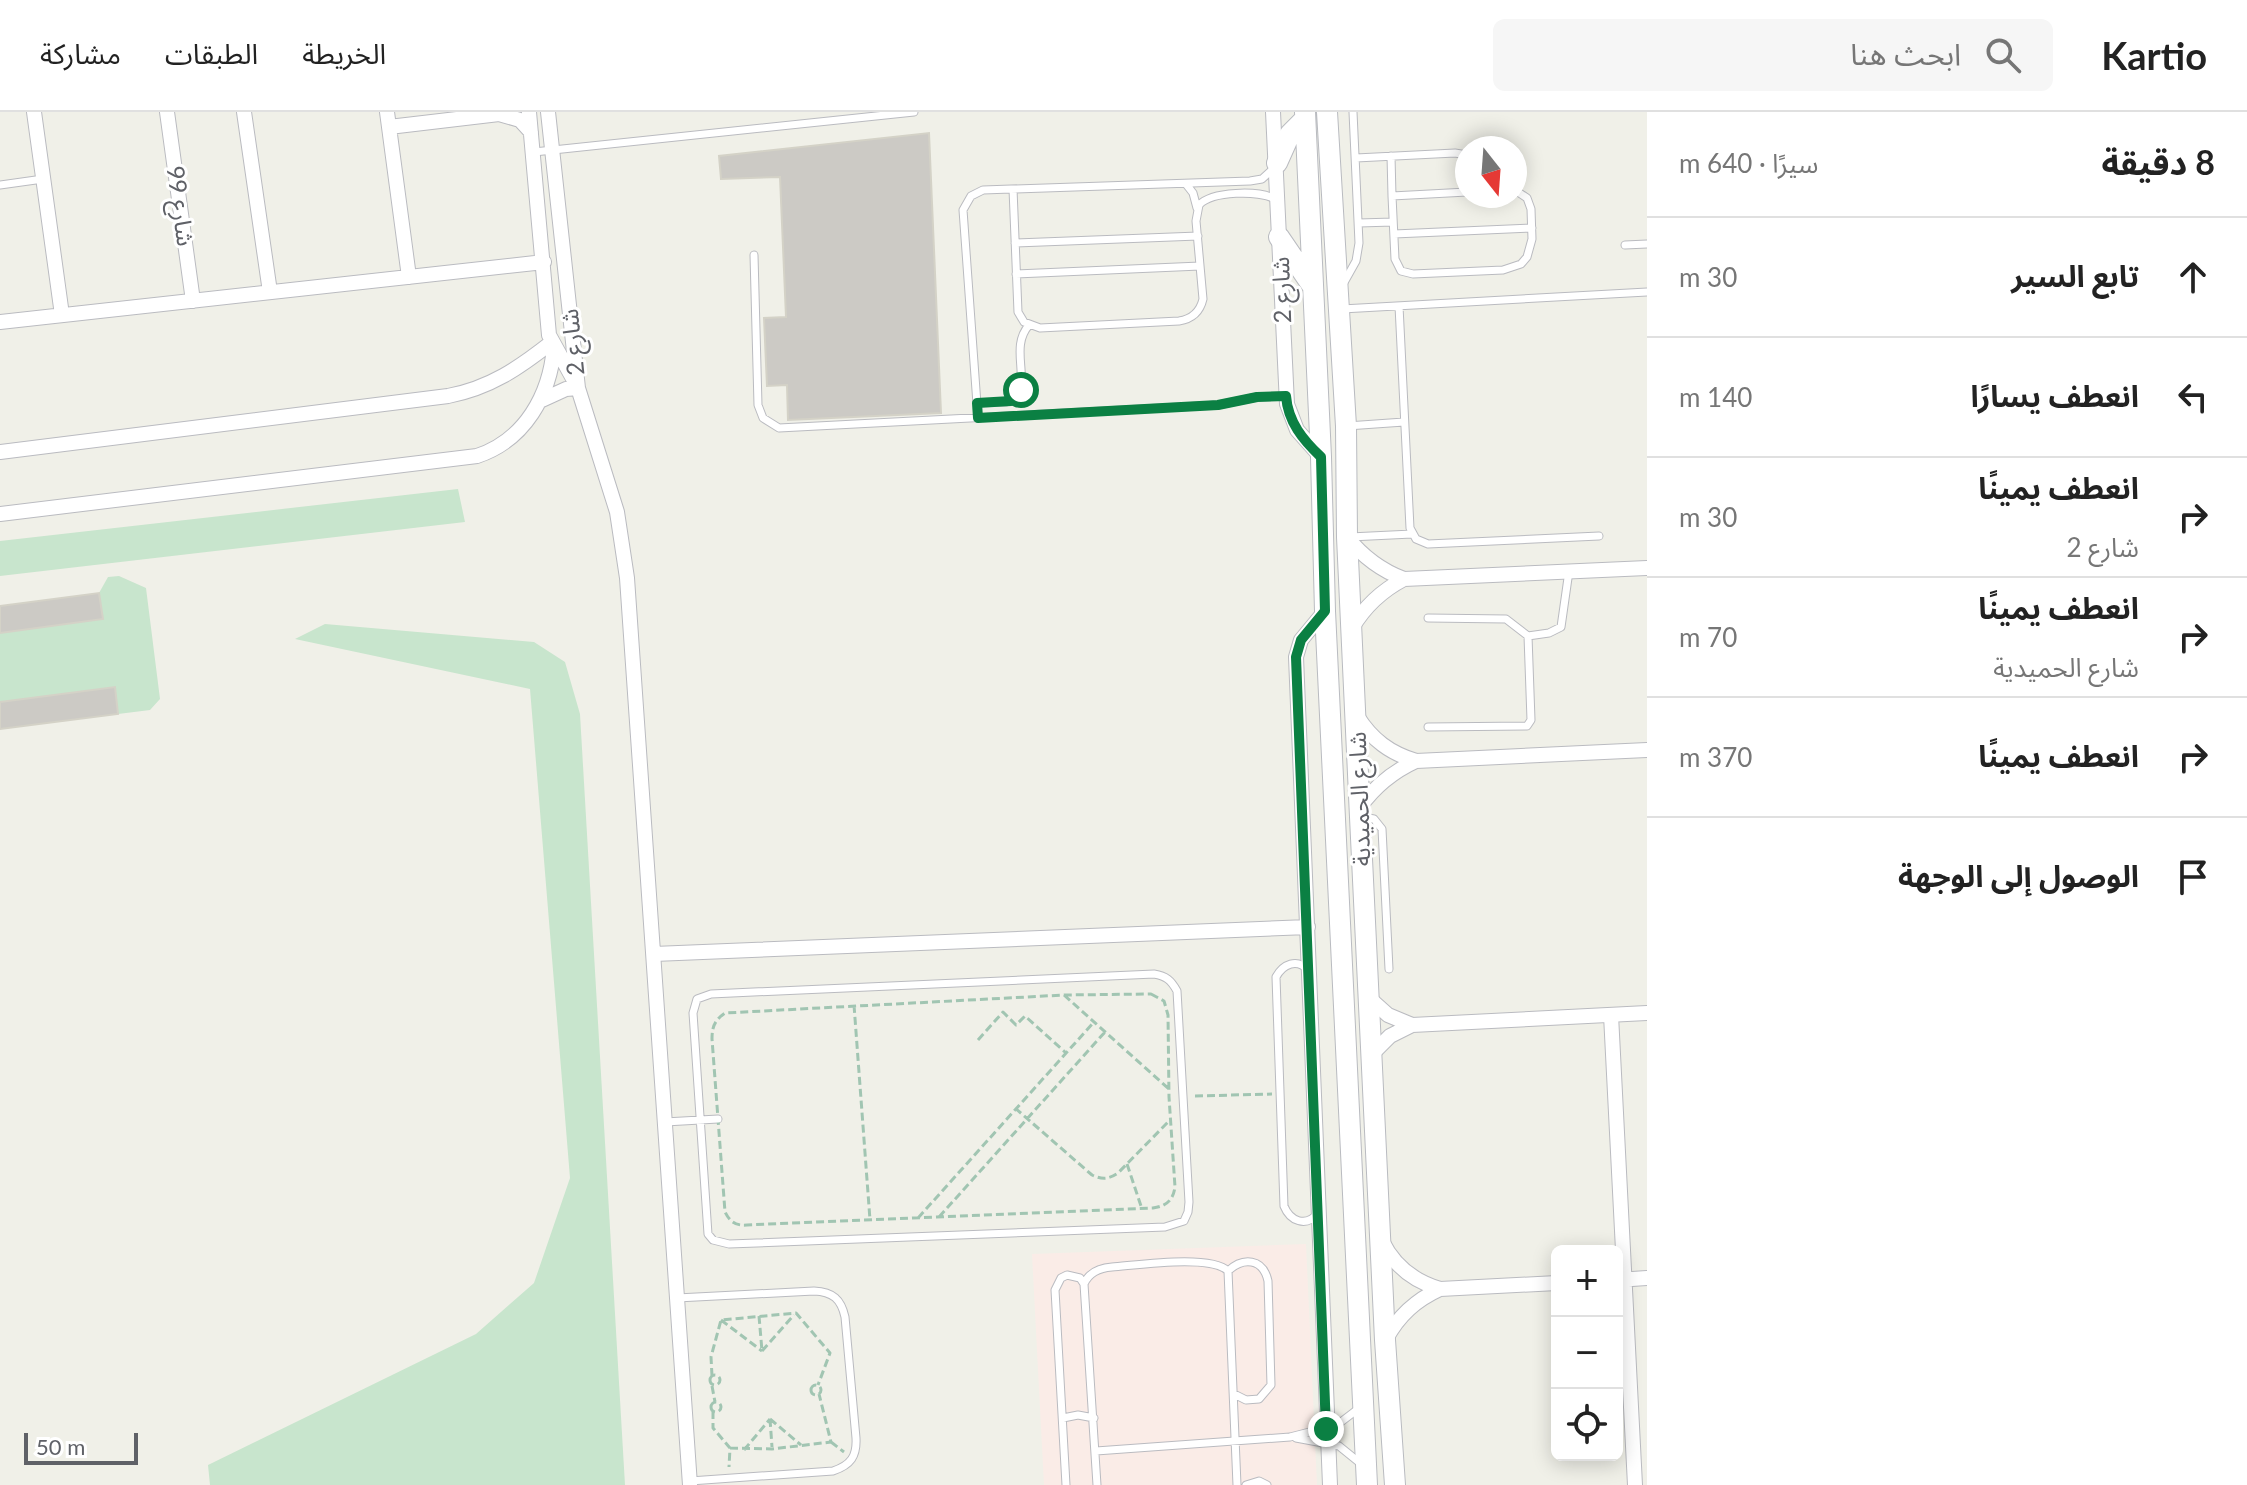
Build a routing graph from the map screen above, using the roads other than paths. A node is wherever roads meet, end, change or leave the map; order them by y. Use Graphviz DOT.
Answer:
graph roads {
  1 [pos="34,112"];
  2 [pos="167,112"];
  3 [pos="244,112"];
  4 [pos="529,112"];
  5 [pos="548,112"];
  6 [pos="914,112"];
  7 [pos="1273,112"];
  8 [pos="1327,112"];
  9 [pos="1353,112"];
  10 [pos="1305,115"];
  11 [pos="388,119"];
  12 [pos="531,132"];
  13 [pos="552,150"];
  14 [pos="534,152"];
  15 [pos="1455,153"];
  16 [pos="1391,156"];
  17 [pos="1356,158"];
  18 [pos="1277,163"];
  19 [pos="43,179"];
  20 [pos="1186,183"];
  21 [pos="0,185"];
  22 [pos="1013,189"];
  23 [pos="1455,193"];
  24 [pos="1392,196"];
  25 [pos="1527,199"];
  26 [pos="1278,202"];
  27 [pos="1197,210"];
  28 [pos="1393,222"];
  29 [pos="1359,223"];
  30 [pos="1532,228"];
  31 [pos="1394,234"];
  32 [pos="1198,236"];
  33 [pos="1279,237"];
  34 [pos="1015,243"];
  35 [pos="1647,244"];
  36 [pos="1625,245"];
  37 [pos="754,255"];
  38 [pos="544,262"];
  39 [pos="1200,266"];
  40 [pos="1016,274"];
  41 [pos="409,277"];
  42 [pos="1313,288"];
  43 [pos="270,292"];
  44 [pos="1647,292"];
  45 [pos="1339,300"];
  46 [pos="193,301"];
  47 [pos="1399,306"];
  48 [pos="62,315"];
  49 [pos="0,322"];
  50 [pos="1029,325"];
  51 [pos="553,345"];
  52 [pos="578,388"];
  53 [pos="1286,396"];
  54 [pos="542,400"];
  55 [pos="977,403"];
  56 [pos="978,418"];
  57 [pos="1404,422"];
  58 [pos="1346,426"];
  59 [pos="0,452"];
  60 [pos="1321,457"];
  61 [pos="0,514"];
  62 [pos="1412,534"];
  63 [pos="1599,536"];
  64 [pos="1347,537"];
  65 [pos="1647,568"];
  66 [pos="1569,571"];
  67 [pos="1404,579"];
  68 [pos="1325,611"];
  69 [pos="1428,618"];
  70 [pos="1352,628"];
  71 [pos="1528,636"];
  72 [pos="1356,715"];
  73 [pos="1428,727"];
  74 [pos="1647,750"];
  75 [pos="1416,761"];
  76 [pos="1360,812"];
  77 [pos="1308,927"];
  78 [pos="654,954"];
  79 [pos="1389,969"];
  80 [pos="1310,972"];
  81 [pos="1369,998"];
  82 [pos="1647,1013"];
  83 [pos="1611,1015"];
  84 [pos="1412,1025"];
  85 [pos="1372,1054"];
  86 [pos="718,1119"];
  87 [pos="701,1120"];
  88 [pos="665,1122"];
  89 [pos="1320,1210"];
  90 [pos="1381,1238"];
  91 [pos="1620,1245"];
  92 [pos="1228,1271"];
  93 [pos="1647,1278"];
  94 [pos="1623,1280"];
  95 [pos="1551,1283"];
  96 [pos="1084,1284"];
  97 [pos="1440,1289"];
  98 [pos="677,1298"];
  99 [pos="1623,1309"];
  100 [pos="1385,1340"];
  101 [pos="1234,1394"];
  102 [pos="1363,1402"];
  103 [pos="1063,1418"];
  104 [pos="1094,1418"];
  105 [pos="1326,1435"];
  106 [pos="1290,1437"];
  107 [pos="1235,1441"];
  108 [pos="1096,1451"];
  109 [pos="1367,1478"];
  110 [pos="690,1483"];
  111 [pos="1066,1485"];
  112 [pos="1097,1485"];
  113 [pos="1237,1485"];
  114 [pos="1246,1485"];
  115 [pos="1267,1485"];
  116 [pos="1330,1485"];
  117 [pos="1395,1485"];
  118 [pos="1635,1485"];
  1 -- 19 [label="street"];
  2 -- 46 [label="street, شارع 99"];
  3 -- 43 [label="street"];
  4 -- 12 [label="street, شارع 2"];
  5 -- 13 [label="street, شارع 2"];
  6 -- 13 [label="lane"];
  7 -- 18 [label="street, شارع 2"];
  8 -- 45 [label="street, شارع الحميدية"];
  9 -- 17 [label="lane"];
  10 -- 18 [label="street"];
  10 -- 42 [label="street, شارع الحميدية"];
  11 -- 12 [label="street"];
  11 -- 41 [label="street"];
  12 -- 14 [label="street, شارع 2"];
  13 -- 14 [label="lane"];
  13 -- 52 [label="street, شارع 2"];
  14 -- 38 [label="street, شارع 2"];
  15 -- 16 [label="lane"];
  16 -- 17 [label="lane"];
  16 -- 24 [label="lane"];
  17 -- 29 [label="lane"];
  18 -- 20 [label="lane"];
  18 -- 26 [label="street, شارع 2"];
  19 -- 21 [label="lane"];
  19 -- 48 [label="street"];
  20 -- 22 [label="lane"];
  20 -- 27 [label="lane"];
  22 -- 34 [label="lane"];
  22 -- 55 [label="lane"];
  23 -- 24 [label="lane"];
  24 -- 28 [label="lane"];
  25 -- 30 [label="lane"];
  26 -- 27 [label="lane"];
  26 -- 33 [label="street, شارع 2"];
  27 -- 32 [label="lane"];
  28 -- 29 [label="lane"];
  28 -- 31 [label="lane"];
  29 -- 45 [label="lane"];
  30 -- 31 [label="lane"];
  30 -- 31 [label="lane"];
  32 -- 34 [label="lane"];
  32 -- 39 [label="lane"];
  33 -- 42 [label="street"];
  33 -- 53 [label="street, شارع 2"];
  34 -- 40 [label="lane"];
  35 -- 36 [label="lane"];
  37 -- 56 [label="lane"];
  38 -- 41 [label="street"];
  38 -- 51 [label="street, شارع 2"];
  39 -- 40 [label="lane"];
  39 -- 50 [label="lane"];
  40 -- 50 [label="lane"];
  41 -- 43 [label="street"];
  42 -- 60 [label="street, شارع الحميدية"];
  43 -- 46 [label="street"];
  44 -- 47 [label="lane"];
  45 -- 47 [label="lane"];
  45 -- 58 [label="street, شارع الحميدية"];
  46 -- 48 [label="street"];
  47 -- 57 [label="lane"];
  48 -- 49 [label="street"];
  50 -- 55 [label="lane"];
  51 -- 52 [label="street, شارع 2"];
  51 -- 54 [label="street"];
  51 -- 59 [label="street"];
  52 -- 54 [label="street"];
  52 -- 78 [label="street"];
  53 -- 56 [label="lane"];
  53 -- 60 [label="street, شارع 2"];
  54 -- 61 [label="street"];
  55 -- 56 [label="lane"];
  57 -- 58 [label="lane"];
  57 -- 62 [label="lane"];
  58 -- 64 [label="street, شارع الحميدية"];
  60 -- 68 [label="street, شارع الحميدية"];
  62 -- 63 [label="lane"];
  62 -- 64 [label="lane"];
  64 -- 67 [label="street"];
  64 -- 70 [label="street, شارع الحميدية"];
  65 -- 66 [label="street"];
  66 -- 67 [label="street"];
  66 -- 71 [label="lane"];
  67 -- 70 [label="street"];
  68 -- 77 [label="street"];
  68 -- 102 [label="street, شارع الحميدية"];
  69 -- 71 [label="lane"];
  70 -- 72 [label="street, شارع الحميدية"];
  71 -- 73 [label="lane"];
  72 -- 75 [label="street"];
  72 -- 76 [label="street, شارع الحميدية"];
  74 -- 75 [label="street"];
  75 -- 76 [label="street"];
  76 -- 79 [label="lane"];
  76 -- 81 [label="street, شارع الحميدية"];
  77 -- 78 [label="street"];
  77 -- 80 [label="street"];
  78 -- 88 [label="street"];
  80 -- 89 [label="street"];
  80 -- 89 [label="lane"];
  81 -- 84 [label="street"];
  81 -- 85 [label="street, شارع الحميدية"];
  82 -- 83 [label="street"];
  83 -- 84 [label="street"];
  83 -- 91 [label="street"];
  84 -- 85 [label="street"];
  85 -- 90 [label="street, شارع الحميدية"];
  86 -- 87 [label="lane"];
  87 -- 87 [label="lane"];
  87 -- 88 [label="lane"];
  88 -- 98 [label="street"];
  89 -- 105 [label="street"];
  90 -- 97 [label="street"];
  90 -- 100 [label="street, شارع الحميدية"];
  92 -- 96 [label="lane"];
  92 -- 101 [label="lane"];
  92 -- 101 [label="lane"];
  93 -- 94 [label="street"];
  95 -- 97 [label="street"];
  96 -- 103 [label="lane"];
  96 -- 104 [label="lane"];
  97 -- 100 [label="street"];
  98 -- 110 [label="street"];
  98 -- 110 [label="lane"];
  99 -- 118 [label="street"];
  100 -- 117 [label="street, شارع الحميدية"];
  101 -- 107 [label="lane"];
  102 -- 105 [label="lane"];
  102 -- 109 [label="street, شارع الحميدية"];
  103 -- 104 [label="lane"];
  103 -- 111 [label="lane"];
  104 -- 108 [label="lane"];
  105 -- 106 [label="lane"];
  105 -- 106 [label="lane"];
  105 -- 109 [label="lane"];
  105 -- 116 [label="street"];
  106 -- 107 [label="lane"];
  107 -- 108 [label="lane"];
  107 -- 113 [label="lane"];
  108 -- 112 [label="lane"];
  114 -- 115 [label="lane"];
}
